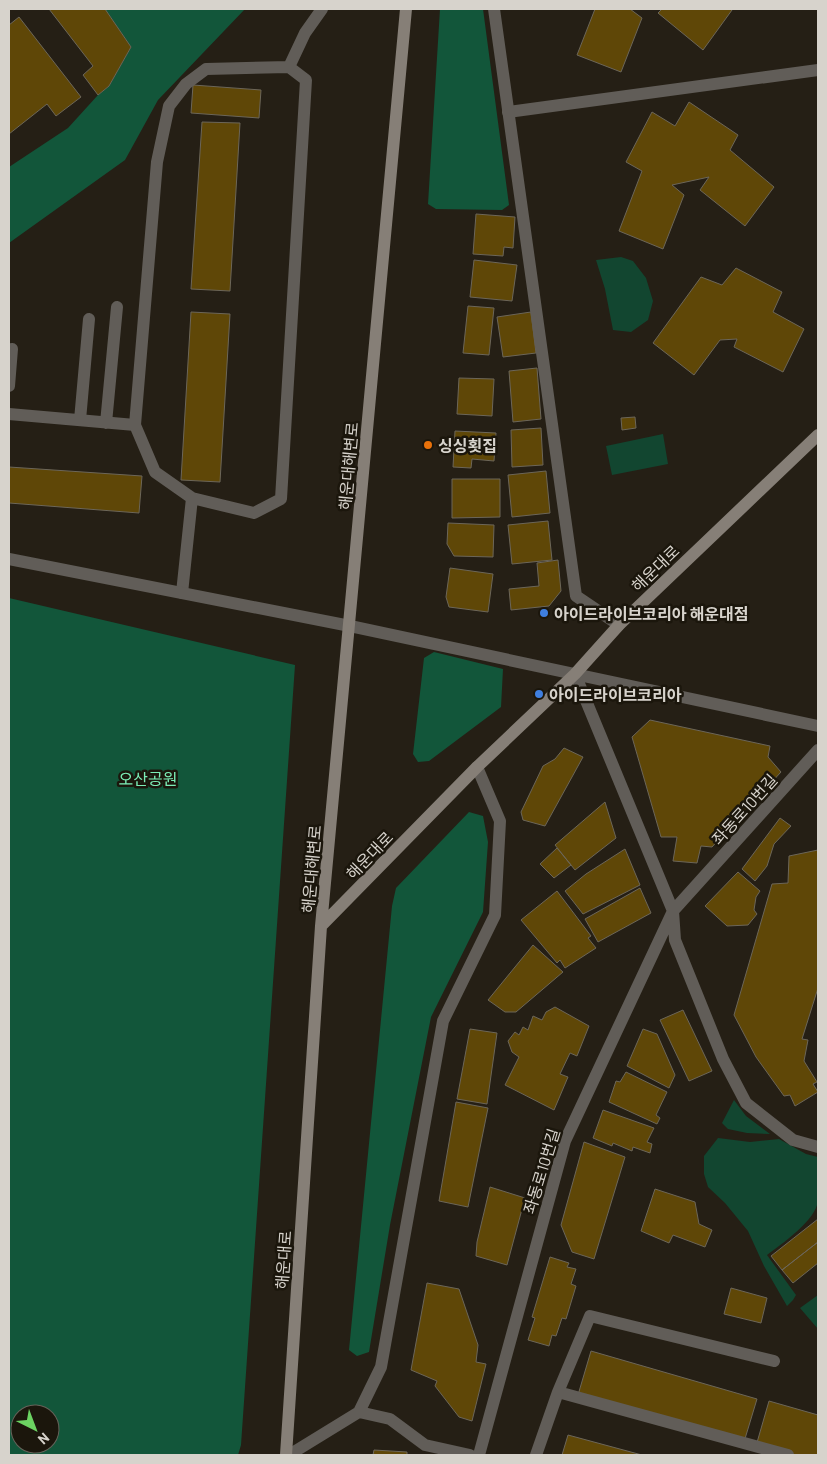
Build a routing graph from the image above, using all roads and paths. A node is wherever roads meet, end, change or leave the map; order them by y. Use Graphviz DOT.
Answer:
graph roads {
  1 [pos="322,9"];
  2 [pos="406,9"];
  3 [pos="494,9"];
  4 [pos="290,67"];
  5 [pos="818,70"];
  6 [pos="508,112"];
  7 [pos="117,307"];
  8 [pos="89,319"];
  9 [pos="12,350"];
  10 [pos="9,386"];
  11 [pos="9,414"];
  12 [pos="80,420"];
  13 [pos="106,423"];
  14 [pos="135,425"];
  15 [pos="818,435"];
  16 [pos="192,498"];
  17 [pos="9,559"];
  18 [pos="182,593"];
  19 [pos="619,625"];
  20 [pos="350,626"];
  21 [pos="576,674"];
  22 [pos="818,726"];
  23 [pos="818,750"];
  24 [pos="478,767"];
  25 [pos="673,912"];
  26 [pos="321,926"];
  27 [pos="818,1148"];
  28 [pos="774,1361"];
  29 [pos="558,1392"];
  30 [pos="359,1412"];
  31 [pos="288,1455"];
  32 [pos="470,1455"];
  33 [pos="479,1455"];
  34 [pos="536,1455"];
  35 [pos="788,1455"];
  1 -- 4 [label="street"];
  2 -- 20 [label="main road, 해운대해변로"];
  3 -- 6 [label="street"];
  4 -- 14 [label="street"];
  4 -- 16 [label="street"];
  5 -- 6 [label="street"];
  6 -- 19 [label="street"];
  7 -- 13 [label="street"];
  8 -- 12 [label="street"];
  9 -- 10 [label="street"];
  11 -- 12 [label="street"];
  12 -- 13 [label="street"];
  13 -- 14 [label="street"];
  14 -- 16 [label="street"];
  15 -- 19 [label="main road, 해운대로"];
  16 -- 18 [label="street"];
  17 -- 18 [label="street"];
  18 -- 20 [label="street"];
  19 -- 21 [label="main road, 해운대로"];
  20 -- 21 [label="street"];
  20 -- 26 [label="main road, 해운대해변로"];
  21 -- 22 [label="street"];
  21 -- 24 [label="main road, 해운대로"];
  21 -- 25 [label="street"];
  23 -- 25 [label="street, 좌동로10번길"];
  24 -- 26 [label="main road, 해운대로"];
  24 -- 30 [label="street"];
  25 -- 27 [label="street"];
  25 -- 33 [label="street, 좌동로10번길"];
  26 -- 31 [label="main road, 해운대로"];
  28 -- 29 [label="street"];
  29 -- 34 [label="street"];
  29 -- 35 [label="street"];
  30 -- 31 [label="street"];
  30 -- 32 [label="street"];
}
